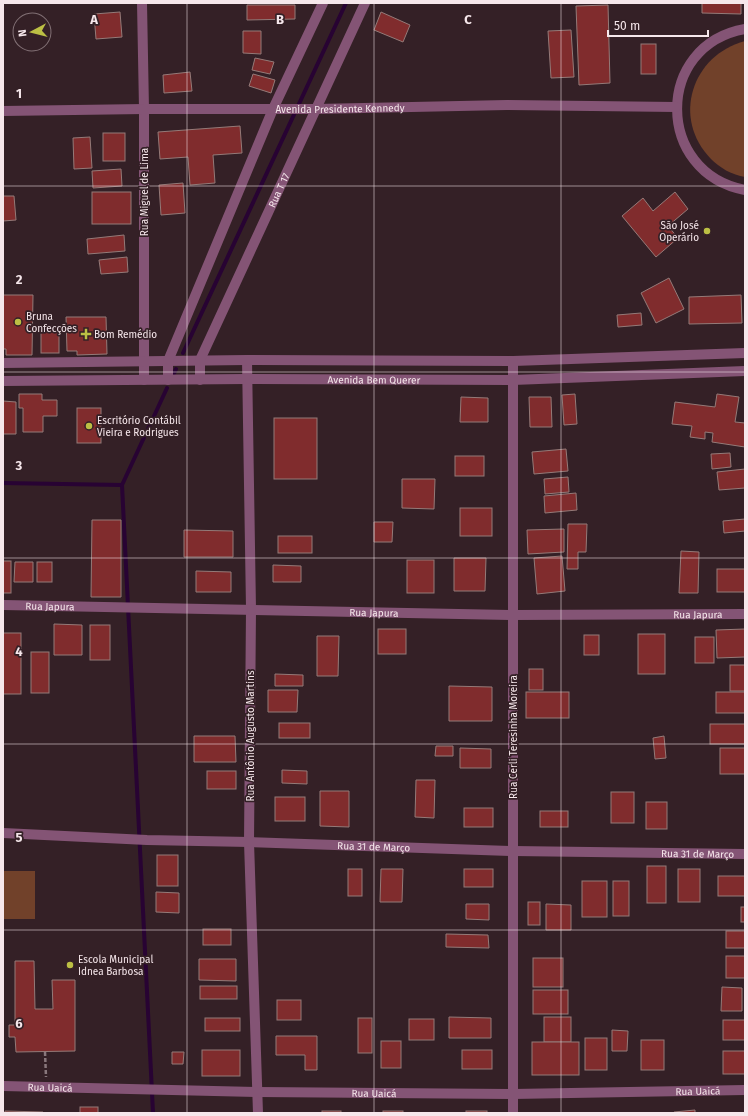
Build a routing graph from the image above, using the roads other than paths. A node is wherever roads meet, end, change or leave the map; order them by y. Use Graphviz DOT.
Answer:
graph roads {
  1 [pos="142,3"];
  2 [pos="323,3"];
  3 [pos="365,3"];
  4 [pos="745,29"];
  5 [pos="676,107"];
  6 [pos="144,109"];
  7 [pos="273,109"];
  8 [pos="316,109"];
  9 [pos="3,111"];
  10 [pos="745,190"];
  11 [pos="745,353"];
  12 [pos="200,360"];
  13 [pos="247,360"];
  14 [pos="168,361"];
  15 [pos="513,361"];
  16 [pos="144,362"];
  17 [pos="3,363"];
  18 [pos="745,371"];
  19 [pos="247,379"];
  20 [pos="144,380"];
  21 [pos="168,380"];
  22 [pos="200,380"];
  23 [pos="513,380"];
  24 [pos="3,381"];
  25 [pos="3,605"];
  26 [pos="251,609"];
  27 [pos="745,614"];
  28 [pos="513,615"];
  29 [pos="3,833"];
  30 [pos="249,842"];
  31 [pos="513,852"];
  32 [pos="745,854"];
  33 [pos="3,1086"];
  34 [pos="745,1090"];
  35 [pos="258,1092"];
  36 [pos="513,1094"];
  37 [pos="258,1113"];
  38 [pos="513,1113"];
  1 -- 6 [label="street, Rua Miguel de Lima"];
  2 -- 7 [label="street"];
  3 -- 8 [label="street, Rua T 17"];
  4 -- 5 [label="street"];
  5 -- 8 [label="street, Avenida Presidente Kennedy"];
  5 -- 10 [label="street"];
  6 -- 7 [label="street, Avenida Presidente Kennedy"];
  6 -- 9 [label="street, Avenida Presidente Kennedy"];
  6 -- 16 [label="street, Rua Miguel de Lima"];
  7 -- 8 [label="street, Avenida Presidente Kennedy"];
  7 -- 14 [label="street"];
  8 -- 12 [label="street, Rua T 17"];
  11 -- 15 [label="street, Avenida Bem Querer"];
  12 -- 13 [label="street, Avenida Bem Querer"];
  12 -- 14 [label="street, Avenida Bem Querer"];
  12 -- 22 [label="street, Rua T 17"];
  13 -- 15 [label="street, Avenida Bem Querer"];
  13 -- 19 [label="street, Rua Antônio Augusto Martins"];
  14 -- 16 [label="street, Avenida Bem Querer"];
  14 -- 21 [label="street"];
  15 -- 23 [label="street, Rua Cerli Teresinha Moreira"];
  16 -- 17 [label="street, Avenida Bem Querer"];
  16 -- 20 [label="street, Rua Miguel de Lima"];
  18 -- 23 [label="street, Avenida Bem Querer"];
  19 -- 22 [label="street, Avenida Bem Querer"];
  19 -- 23 [label="street, Avenida Bem Querer"];
  19 -- 26 [label="street, Rua Antônio Augusto Martins"];
  20 -- 21 [label="street, Avenida Bem Querer"];
  20 -- 24 [label="street, Avenida Bem Querer"];
  21 -- 22 [label="street, Avenida Bem Querer"];
  23 -- 28 [label="street, Rua Cerli Teresinha Moreira"];
  25 -- 26 [label="street, Rua Japura"];
  26 -- 28 [label="street, Rua Japura"];
  26 -- 30 [label="street, Rua Antônio Augusto Martins"];
  27 -- 28 [label="street, Rua Japura"];
  28 -- 31 [label="street, Rua Cerli Teresinha Moreira"];
  29 -- 30 [label="street, Rua 31 de Março"];
  30 -- 31 [label="street, Rua 31 de Março"];
  30 -- 35 [label="street, Rua Antônio Augusto Martins"];
  31 -- 32 [label="street, Rua 31 de Março"];
  31 -- 36 [label="street, Rua Cerli Teresinha Moreira"];
  33 -- 35 [label="street, Rua Uaicá"];
  34 -- 36 [label="street, Rua Uaicá"];
  35 -- 36 [label="street, Rua Uaicá"];
  35 -- 37 [label="street, Rua Antônio Augusto Martins"];
  36 -- 38 [label="street, Rua Cerli Teresinha Moreira"];
}
